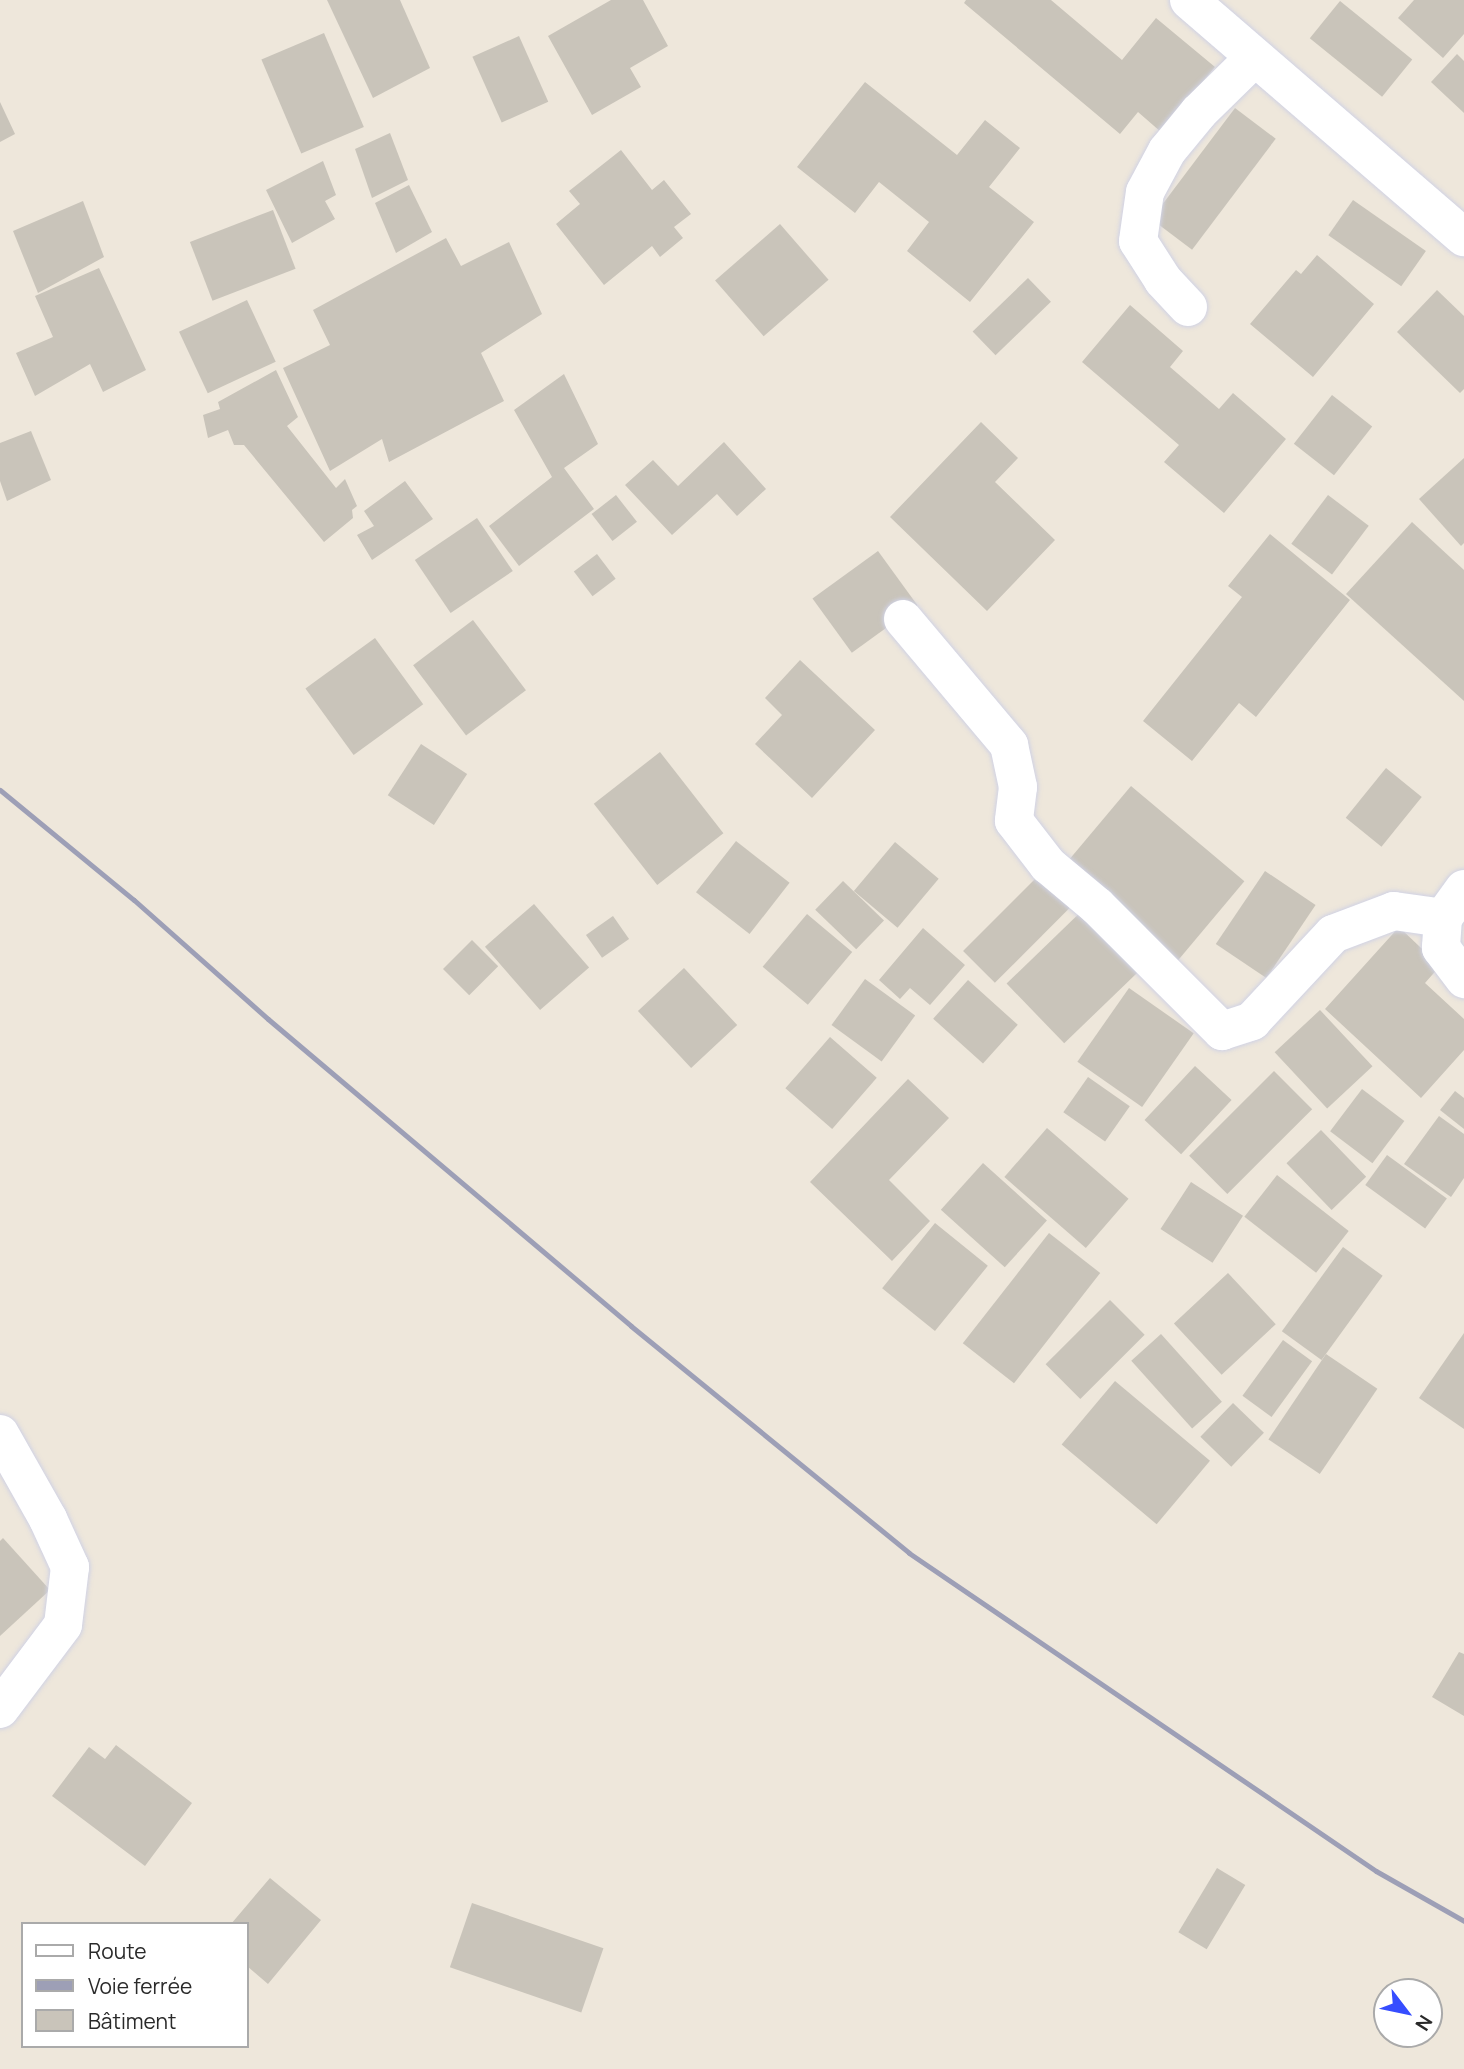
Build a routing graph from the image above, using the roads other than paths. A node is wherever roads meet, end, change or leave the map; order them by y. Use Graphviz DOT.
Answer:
graph roads {
  1 [pos="1189,0"];
  2 [pos="1255,57"];
  3 [pos="1464,236"];
  4 [pos="1188,307"];
  5 [pos="903,619"];
  6 [pos="1454,904"];
  7 [pos="1464,979"];
  8 [pos="0,1434"];
  9 [pos="0,1709"];
  1 -- 2 [label="street"];
  2 -- 3 [label="street"];
  2 -- 4 [label="street"];
  5 -- 6 [label="street"];
  6 -- 7 [label="street"];
  8 -- 9 [label="street"];
}
